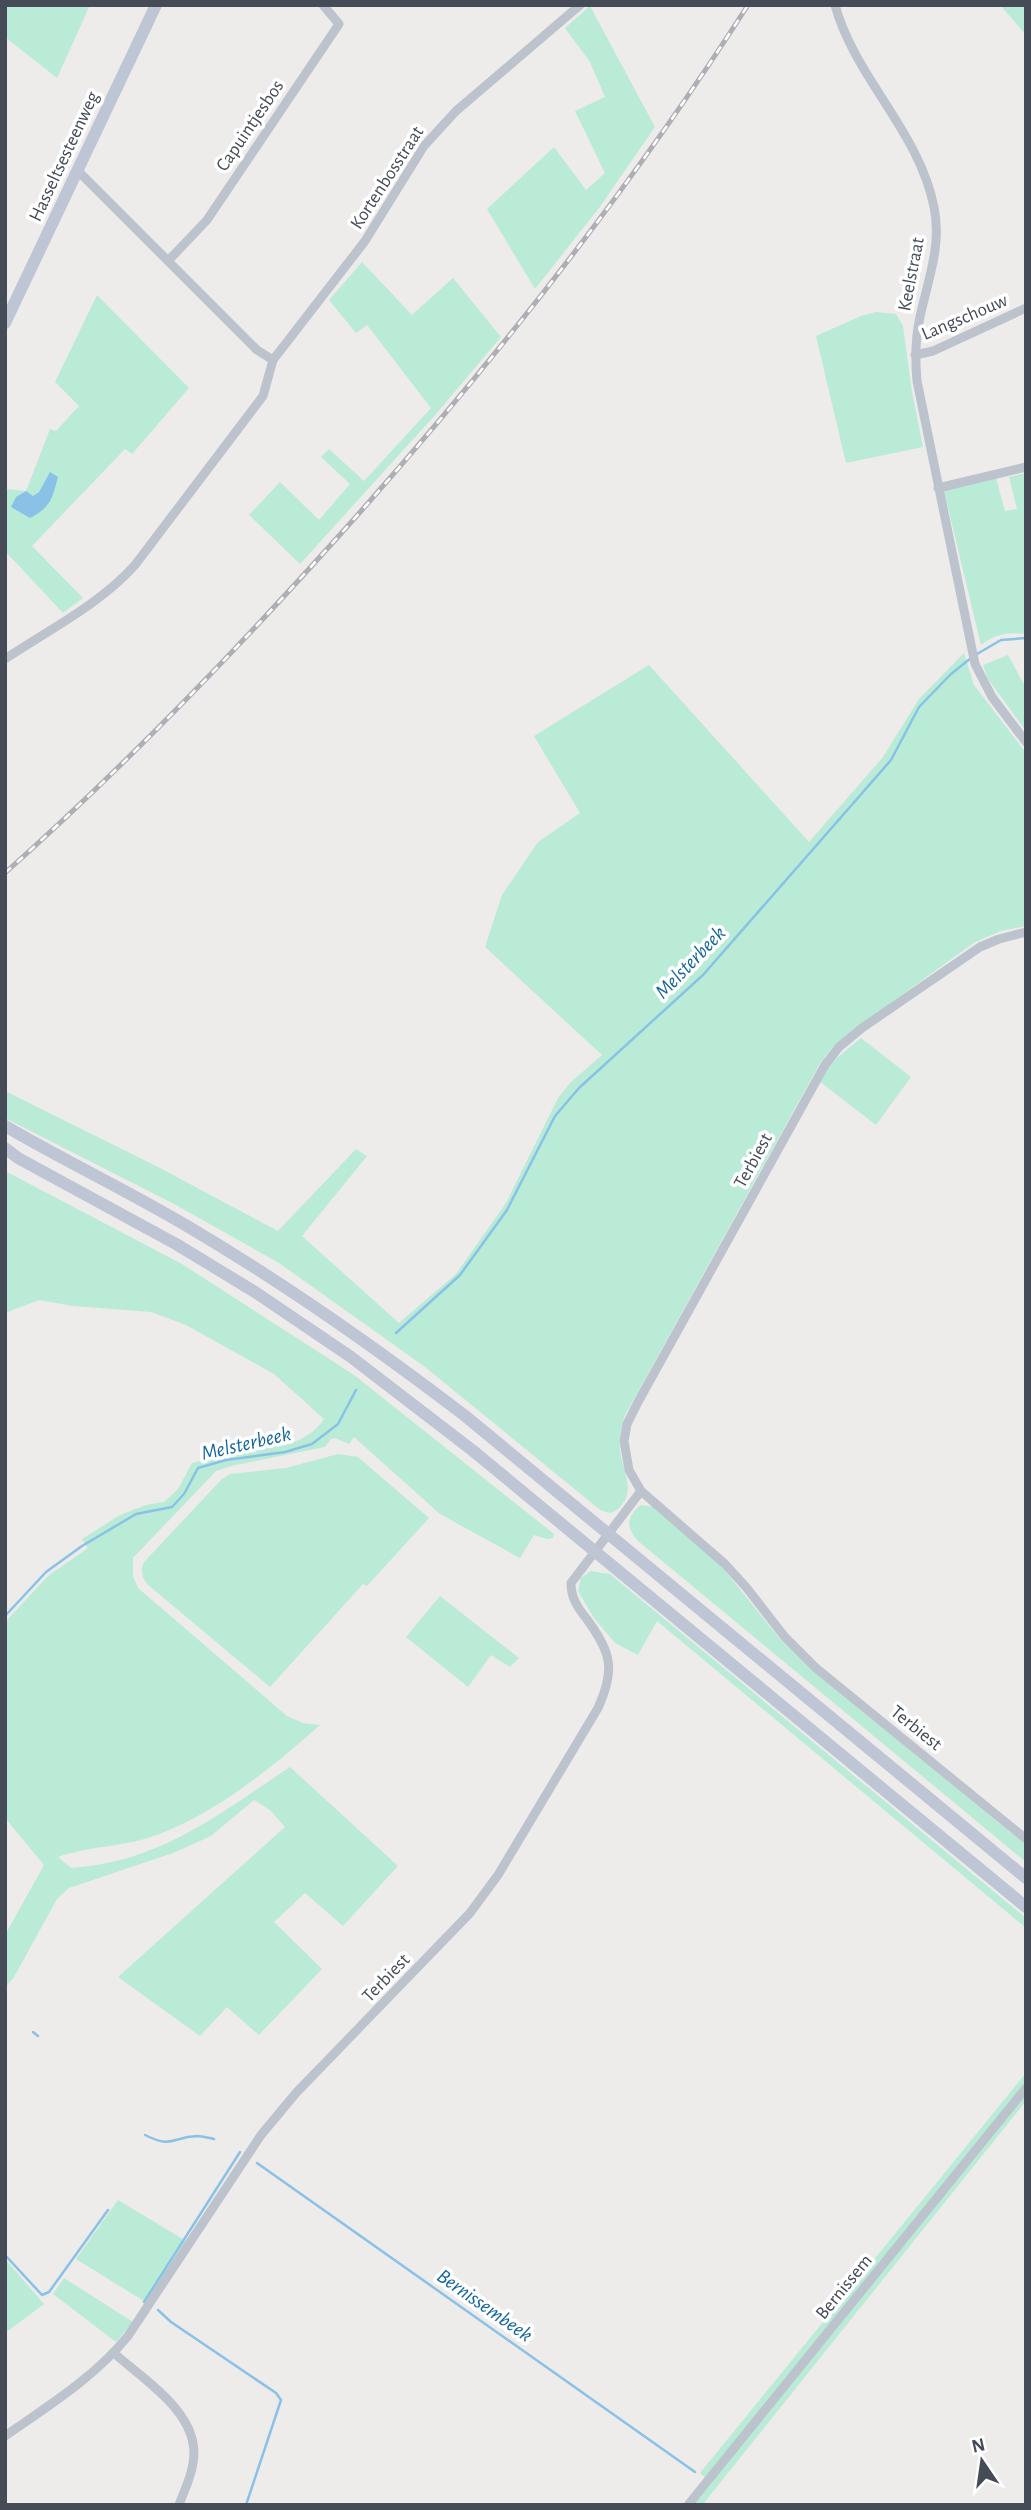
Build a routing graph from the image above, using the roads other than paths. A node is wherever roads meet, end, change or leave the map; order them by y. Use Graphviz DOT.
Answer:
graph roads {
  1 [pos="156,5"];
  2 [pos="323,5"];
  3 [pos="580,5"];
  4 [pos="835,5"];
  5 [pos="78,171"];
  6 [pos="168,261"];
  7 [pos="1026,308"];
  8 [pos="5,323"];
  9 [pos="915,355"];
  10 [pos="273,360"];
  11 [pos="1026,467"];
  12 [pos="938,488"];
  13 [pos="5,659"];
  14 [pos="1026,742"];
  15 [pos="1026,932"];
  16 [pos="5,1126"];
  17 [pos="5,1148"];
  18 [pos="11,1157"];
  19 [pos="641,1491"];
  20 [pos="609,1534"];
  21 [pos="595,1552"];
  22 [pos="1026,1839"];
  23 [pos="1026,1878"];
  24 [pos="1026,1907"];
  25 [pos="1026,2088"];
  26 [pos="114,2353"];
  27 [pos="5,2437"];
  28 [pos="177,2503"];
  29 [pos="688,2505"];
  1 -- 5 [label="main road, Hasseltsesteenweg"];
  2 -- 6 [label="street, Capuintjesbos"];
  3 -- 10 [label="street, Kortenbosstraat"];
  4 -- 9 [label="street, Keelstraat"];
  5 -- 6 [label="street"];
  5 -- 8 [label="main road, Hasseltsesteenweg"];
  6 -- 10 [label="street"];
  7 -- 9 [label="street, Langschouw"];
  9 -- 12 [label="street, Keelstraat"];
  10 -- 13 [label="street, Kortenbosstraat"];
  11 -- 12 [label="street"];
  12 -- 14 [label="street, Keelstraat"];
  15 -- 19 [label="street, Terbiest"];
  16 -- 20 [label="main road"];
  17 -- 18 [label="main road"];
  18 -- 21 [label="main road"];
  19 -- 20 [label="street, Terbiest"];
  19 -- 22 [label="street, Terbiest"];
  20 -- 21 [label="street, Terbiest"];
  20 -- 23 [label="main road"];
  21 -- 24 [label="main road"];
  21 -- 26 [label="street, Terbiest"];
  25 -- 29 [label="street, Bernissem"];
  26 -- 27 [label="street, Terbiest"];
  26 -- 28 [label="street"];
}
